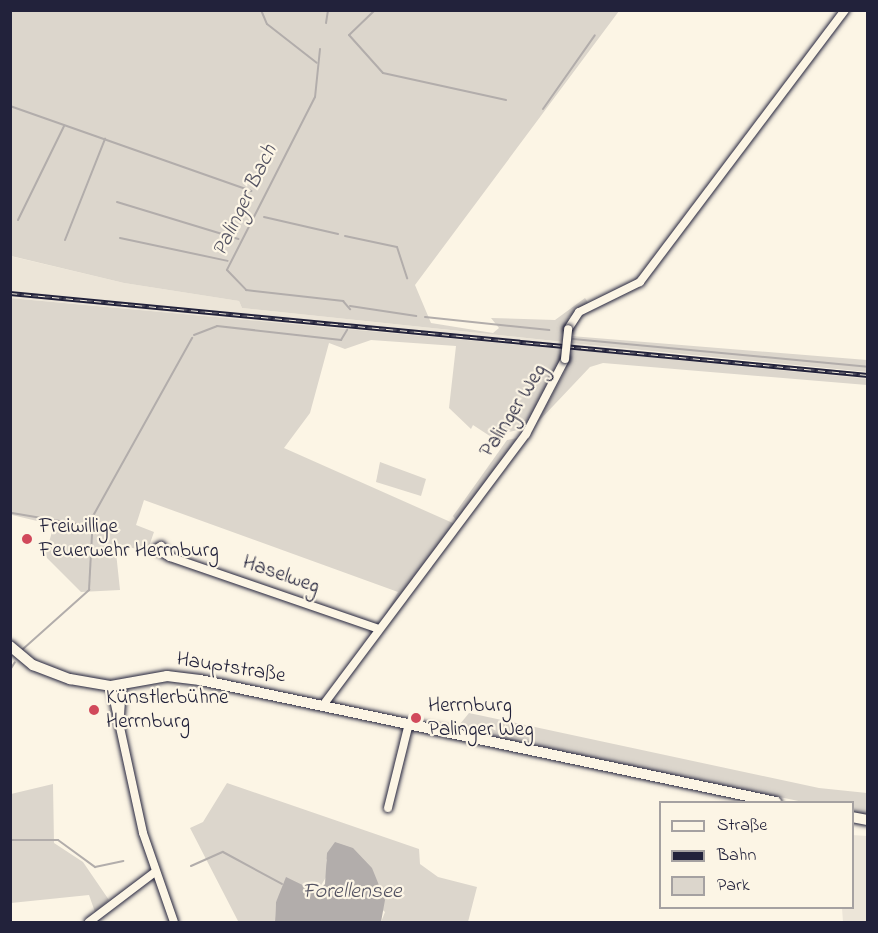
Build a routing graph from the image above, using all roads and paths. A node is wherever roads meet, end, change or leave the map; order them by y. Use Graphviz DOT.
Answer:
graph roads {
  1 [pos="845,10"];
  2 [pos="170,557"];
  3 [pos="379,629"];
  4 [pos="11,647"];
  5 [pos="116,686"];
  6 [pos="324,704"];
  7 [pos="409,723"];
  8 [pos="771,801"];
  9 [pos="388,808"];
  10 [pos="154,872"];
  11 [pos="89,922"];
  12 [pos="174,922"];
  1 -- 3 [label="street, Palinger Weg, bridge"];
  2 -- 3 [label="street, Haselweg"];
  3 -- 6 [label="street, Palinger Weg"];
  4 -- 5 [label="main road, Hauptstraße"];
  5 -- 6 [label="main road, Hauptstraße"];
  5 -- 10 [label="street"];
  6 -- 7 [label="main road, Hauptstraße"];
  7 -- 8 [label="main road, Hauptstraße"];
  7 -- 9 [label="street"];
  10 -- 11 [label="street"];
  10 -- 12 [label="street"];
}
